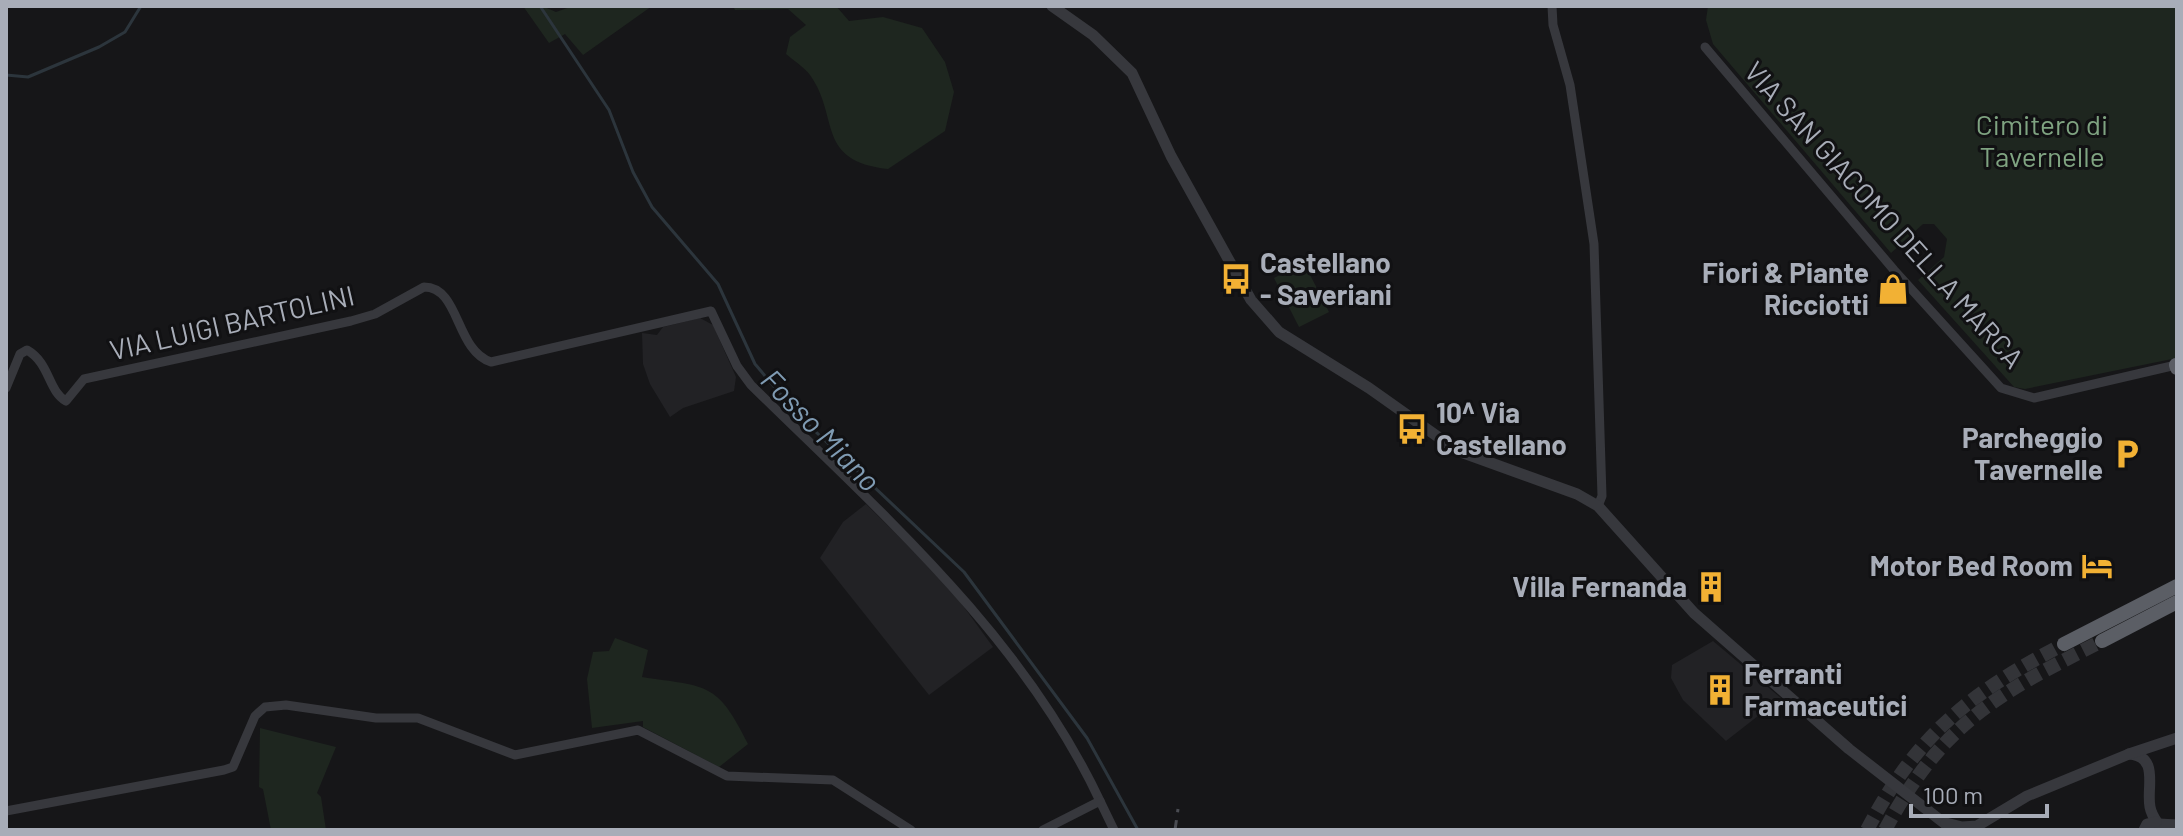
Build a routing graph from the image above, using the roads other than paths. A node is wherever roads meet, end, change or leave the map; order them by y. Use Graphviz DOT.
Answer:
graph roads {
  1 [pos="1052,6"];
  2 [pos="1552,6"];
  3 [pos="1705,47"];
  4 [pos="2177,366"];
  5 [pos="6,388"];
  6 [pos="1598,506"];
  7 [pos="2177,586"];
  8 [pos="2177,602"];
  9 [pos="2102,641"];
  10 [pos="2064,644"];
  11 [pos="2177,738"];
  12 [pos="2129,754"];
  13 [pos="1100,801"];
  14 [pos="6,811"];
  15 [pos="1995,816"];
  16 [pos="1942,822"];
  17 [pos="2159,825"];
  18 [pos="2177,828"];
  19 [pos="911,830"];
  20 [pos="1043,830"];
  21 [pos="1114,830"];
  22 [pos="1953,830"];
  23 [pos="1988,830"];
  24 [pos="2144,830"];
  1 -- 6 [label="street"];
  2 -- 6 [label="street"];
  3 -- 4 [label="street, VIA SAN GIACOMO DELLA MARCA"];
  5 -- 13 [label="street, VIA LUIGI BARTOLINI"];
  6 -- 16 [label="street"];
  7 -- 10 [label="highway"];
  8 -- 9 [label="highway"];
  11 -- 12 [label="street"];
  12 -- 15 [label="street"];
  12 -- 17 [label="street"];
  13 -- 20 [label="street"];
  13 -- 21 [label="street"];
  14 -- 19 [label="street"];
  15 -- 16 [label="street"];
  15 -- 23 [label="street"];
  16 -- 22 [label="street"];
  17 -- 18 [label="street"];
  17 -- 24 [label="street"];
}
